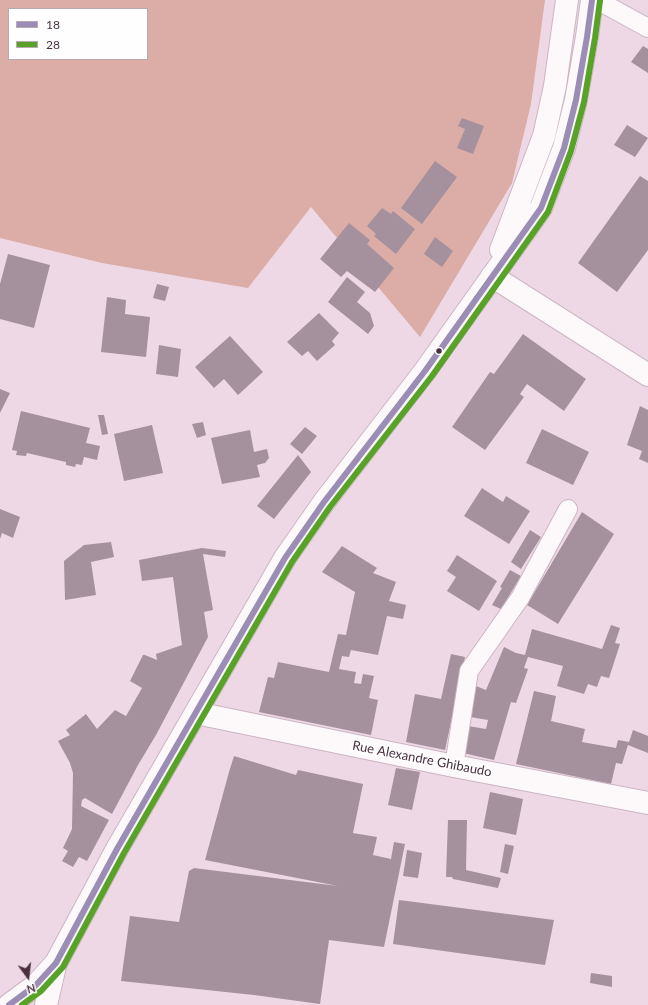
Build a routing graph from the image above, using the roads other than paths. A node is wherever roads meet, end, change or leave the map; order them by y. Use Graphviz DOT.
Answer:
graph roads {
  1 [pos="567,0"];
  2 [pos="592,0"];
  3 [pos="597,0"];
  4 [pos="648,28"];
  5 [pos="492,276"];
  6 [pos="648,375"];
  7 [pos="568,509"];
  8 [pos="196,713"];
  9 [pos="454,766"];
  10 [pos="648,802"];
  11 [pos="56,963"];
  12 [pos="9,1005"];
  13 [pos="46,1005"];
  1 -- 5 [label="main road"];
  2 -- 5 [label="main road"];
  3 -- 4 [label="lane"];
  5 -- 6 [label="main road"];
  5 -- 8 [label="main road"];
  7 -- 9 [label="lane"];
  8 -- 9 [label="main road, Rue Alexandre Ghibaudo"];
  8 -- 11 [label="main road"];
  9 -- 10 [label="main road, Rue Alexandre Ghibaudo"];
  11 -- 12 [label="main road"];
  11 -- 13 [label="main road"];
}
